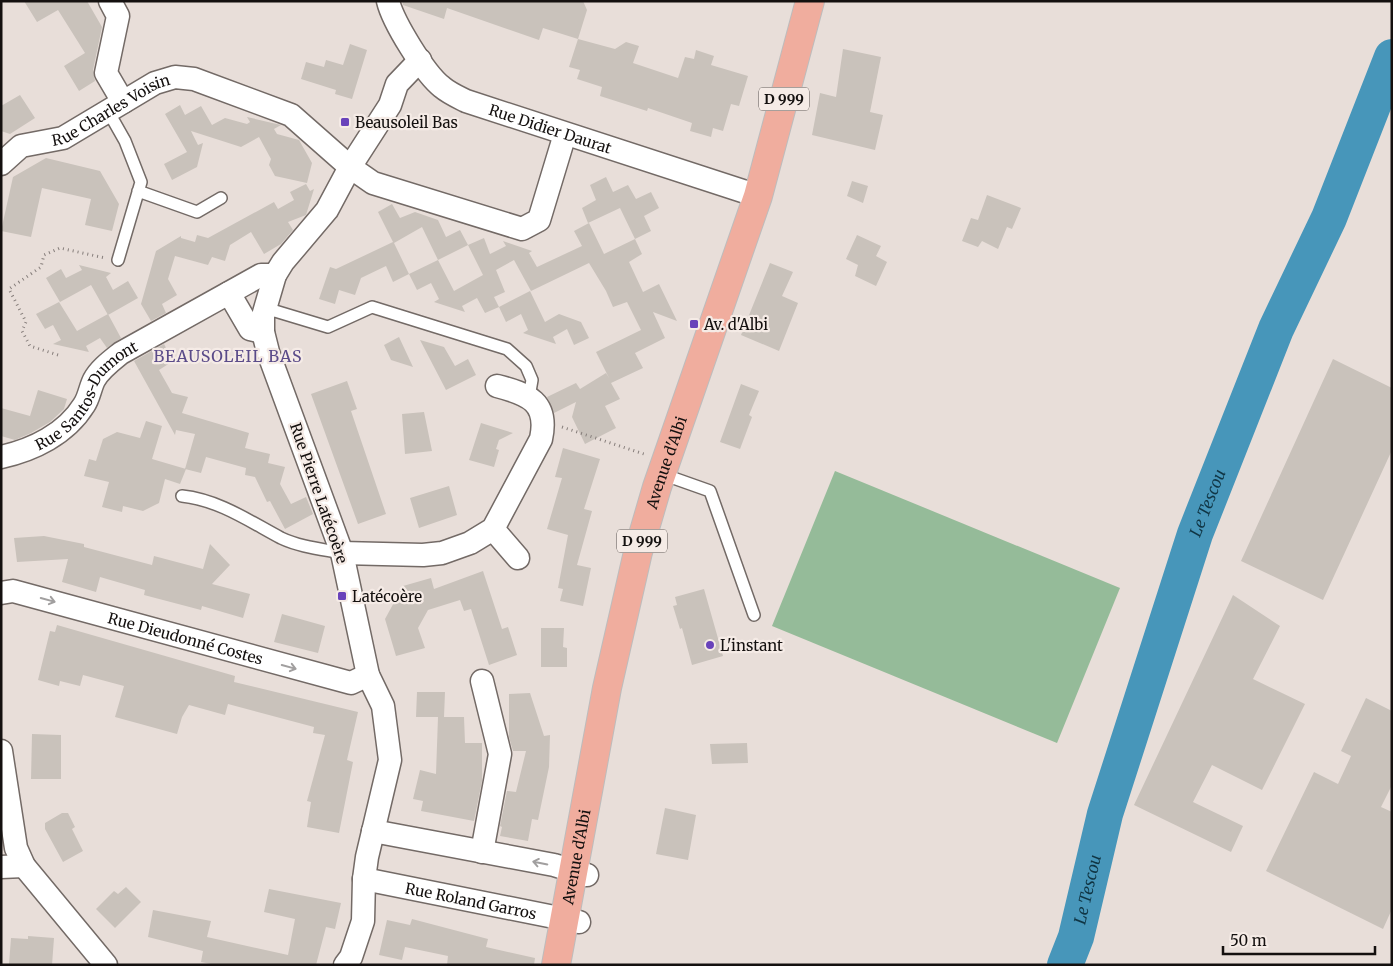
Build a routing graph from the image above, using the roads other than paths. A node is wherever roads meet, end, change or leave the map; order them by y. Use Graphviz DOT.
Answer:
graph roads {
  1 [pos="110,1"];
  2 [pos="388,1"];
  3 [pos="810,1"];
  4 [pos="420,60"];
  5 [pos="116,106"];
  6 [pos="565,134"];
  7 [pos="11,143"];
  8 [pos="1,164"];
  9 [pos="350,167"];
  10 [pos="138,191"];
  11 [pos="758,196"];
  12 [pos="221,198"];
  13 [pos="118,260"];
  14 [pos="275,276"];
  15 [pos="229,293"];
  16 [pos="265,308"];
  17 [pos="263,332"];
  18 [pos="497,386"];
  19 [pos="529,397"];
  20 [pos="1,457"];
  21 [pos="657,466"];
  22 [pos="182,496"];
  23 [pos="493,529"];
  24 [pos="342,553"];
  25 [pos="518,558"];
  26 [pos="1,593"];
  27 [pos="754,616"];
  28 [pos="368,675"];
  29 [pos="482,681"];
  30 [pos="1,751"];
  31 [pos="373,831"];
  32 [pos="482,852"];
  33 [pos="24,866"];
  34 [pos="1,867"];
  35 [pos="580,874"];
  36 [pos="364,879"];
  37 [pos="572,921"];
  38 [pos="106,965"];
  39 [pos="345,965"];
  40 [pos="556,965"];
  1 -- 5 [label="street"];
  2 -- 4 [label="street, Rue Didier Daurat"];
  3 -- 11 [label="main road, Avenue d'Albi / D 999"];
  4 -- 6 [label="street, Rue Didier Daurat"];
  4 -- 9 [label="street, Rue Pierre Latécoère"];
  5 -- 7 [label="street, Rue Charles Voisin"];
  5 -- 9 [label="street, Rue Charles Voisin"];
  5 -- 10 [label="lane"];
  6 -- 9 [label="street, Rue Charles Voisin"];
  6 -- 11 [label="street, Rue Didier Daurat"];
  7 -- 8 [label="street, Rue Charles Voisin"];
  9 -- 14 [label="street, Rue Pierre Latécoère"];
  10 -- 12 [label="lane"];
  10 -- 13 [label="lane"];
  11 -- 21 [label="main road, Avenue d'Albi / D 999"];
  14 -- 15 [label="street, Rue Santos-Dumont"];
  14 -- 16 [label="street, Rue Pierre Latécoère"];
  15 -- 17 [label="street"];
  15 -- 20 [label="street, Rue Santos-Dumont"];
  16 -- 17 [label="street, Rue Pierre Latécoère"];
  16 -- 19 [label="lane"];
  17 -- 24 [label="street, Rue Pierre Latécoère"];
  18 -- 19 [label="street"];
  19 -- 23 [label="street"];
  21 -- 27 [label="lane"];
  21 -- 35 [label="main road, Avenue d'Albi / D 999"];
  22 -- 24 [label="lane"];
  23 -- 24 [label="street"];
  23 -- 25 [label="street"];
  24 -- 28 [label="street, Rue Pierre Latécoère"];
  26 -- 28 [label="street, Rue Dieudonné Costes, one-way"];
  28 -- 31 [label="street, Rue Pierre Latécoère"];
  29 -- 32 [label="street"];
  30 -- 33 [label="street"];
  31 -- 32 [label="street"];
  31 -- 36 [label="street, Rue Pierre Latécoère"];
  35 -- 32 [label="street, one-way"];
  33 -- 34 [label="street"];
  33 -- 38 [label="street"];
  35 -- 37 [label="main road, Avenue d'Albi / D 999"];
  36 -- 37 [label="street, Rue Roland Garros"];
  36 -- 39 [label="street, Rue Pierre Latécoère"];
  37 -- 40 [label="main road, Avenue d'Albi / D 999"];
}
